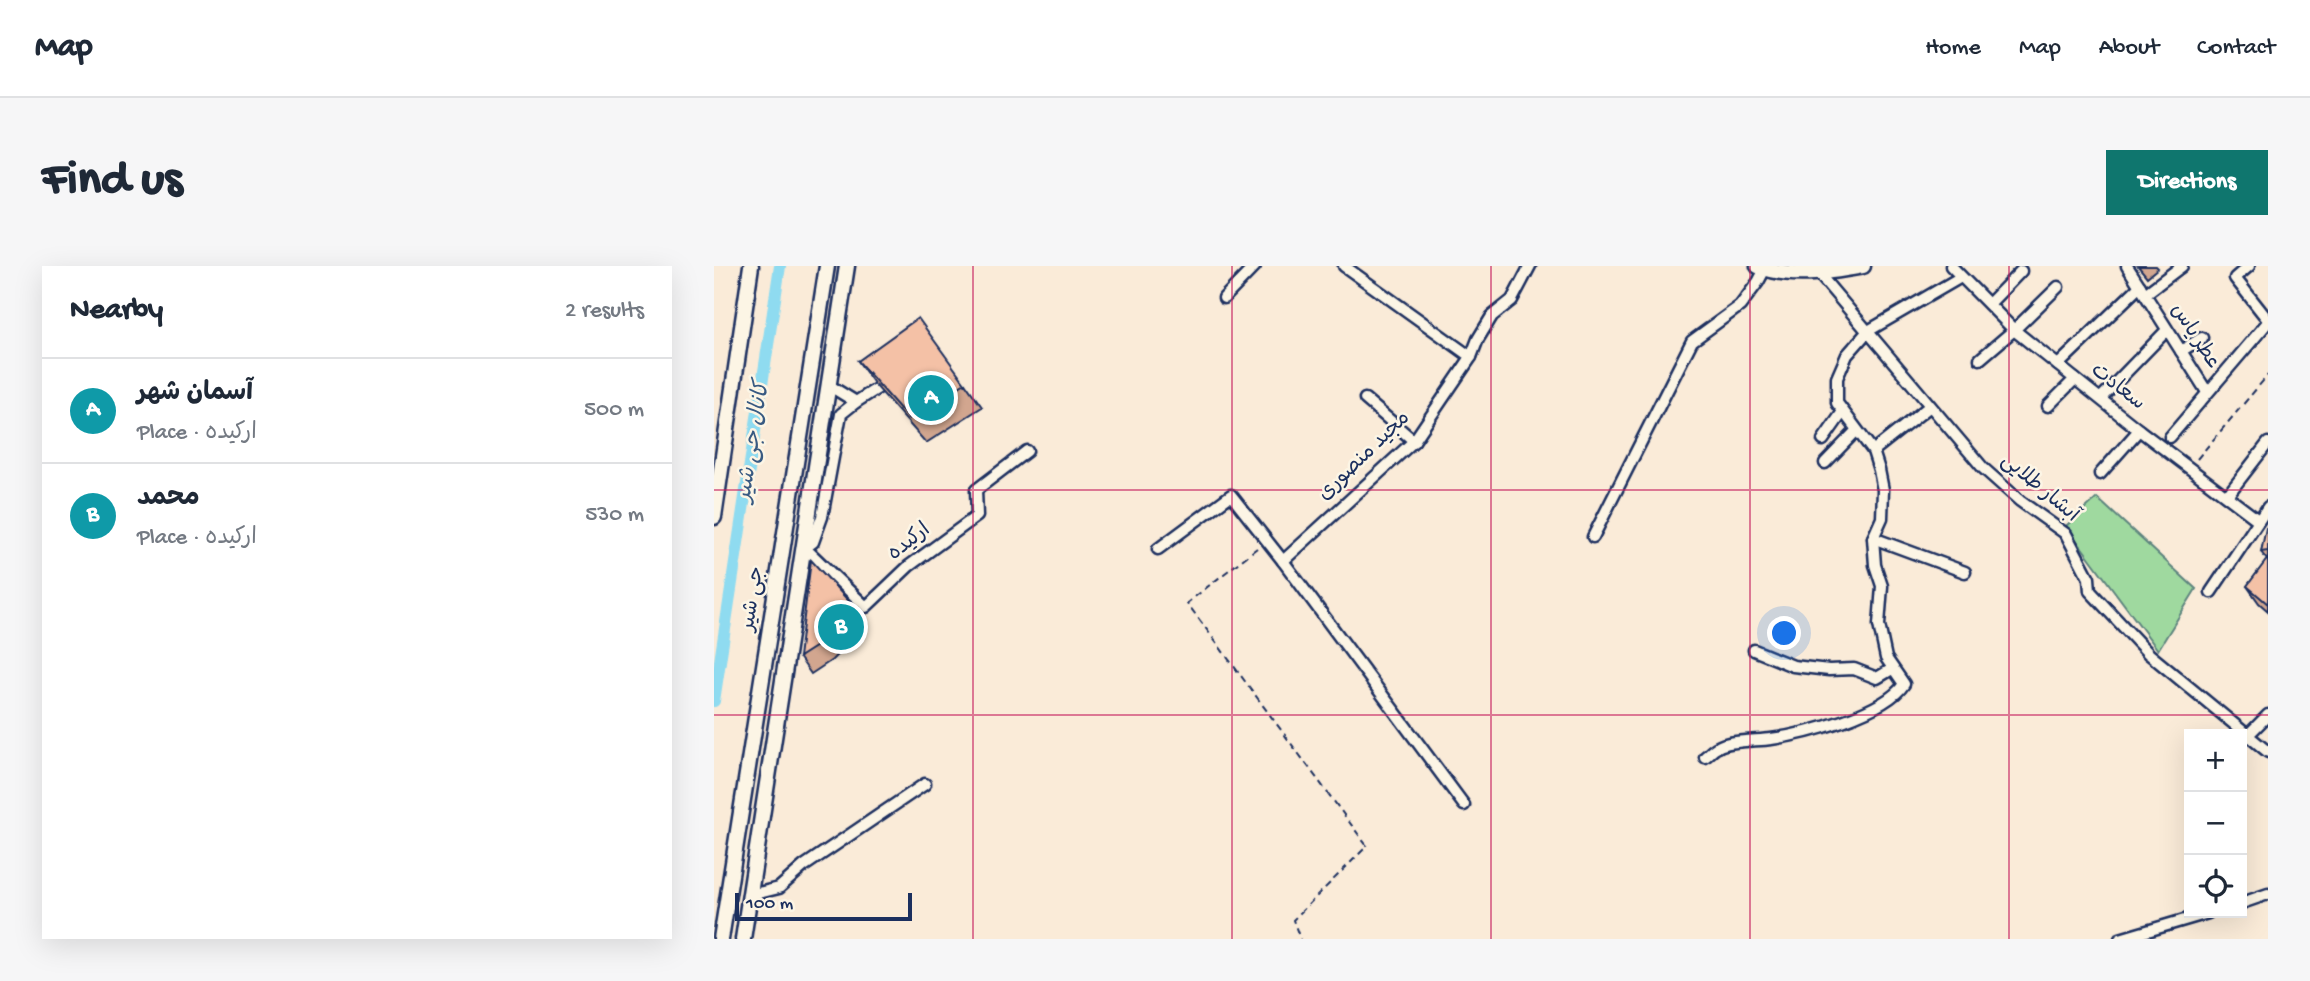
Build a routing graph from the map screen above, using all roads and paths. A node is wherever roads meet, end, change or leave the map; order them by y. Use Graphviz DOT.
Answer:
graph roads {
  1 [pos="751,266"];
  2 [pos="827,266"];
  3 [pos="847,266"];
  4 [pos="1255,266"];
  5 [pos="1344,266"];
  6 [pos="1364,266"];
  7 [pos="1530,266"];
  8 [pos="1863,266"];
  9 [pos="1951,266"];
  10 [pos="2127,266"];
  11 [pos="2182,266"];
  12 [pos="2249,266"];
  13 [pos="1761,267"];
  14 [pos="2021,271"];
  15 [pos="1961,272"];
  16 [pos="1819,274"];
  17 [pos="1357,276"];
  18 [pos="2058,287"];
  19 [pos="2142,290"];
  20 [pos="1224,298"];
  21 [pos="1989,304"];
  22 [pos="2268,321"];
  23 [pos="2014,330"];
  24 [pos="2167,330"];
  25 [pos="1868,331"];
  26 [pos="2202,338"];
  27 [pos="2181,351"];
  28 [pos="1471,357"];
  29 [pos="1980,359"];
  30 [pos="2058,365"];
  31 [pos="2268,375"];
  32 [pos="2075,379"];
  33 [pos="830,386"];
  34 [pos="878,388"];
  35 [pos="2207,392"];
  36 [pos="2101,398"];
  37 [pos="1365,399"];
  38 [pos="856,402"];
  39 [pos="1930,406"];
  40 [pos="2048,406"];
  41 [pos="1842,413"];
  42 [pos="841,414"];
  43 [pos="824,422"];
  44 [pos="1856,430"];
  45 [pos="2139,430"];
  46 [pos="2170,437"];
  47 [pos="1823,440"];
  48 [pos="1414,441"];
  49 [pos="2268,443"];
  50 [pos="1027,451"];
  51 [pos="1873,452"];
  52 [pos="1825,463"];
  53 [pos="2190,468"];
  54 [pos="2100,474"];
  55 [pos="2227,496"];
  56 [pos="2268,506"];
  57 [pos="714,517"];
  58 [pos="2258,520"];
  59 [pos="1593,537"];
  60 [pos="1873,538"];
  61 [pos="1267,540"];
  62 [pos="805,548"];
  63 [pos="1158,549"];
  64 [pos="1283,561"];
  65 [pos="1965,572"];
  66 [pos="2211,592"];
  67 [pos="1754,650"];
  68 [pos="1892,669"];
  69 [pos="2268,715"];
  70 [pos="2249,734"];
  71 [pos="2268,752"];
  72 [pos="1705,757"];
  73 [pos="925,784"];
  74 [pos="1464,805"];
  75 [pos="750,894"];
  76 [pos="2268,894"];
  77 [pos="2247,901"];
  78 [pos="2190,918"];
  79 [pos="721,939"];
  80 [pos="743,939"];
  81 [pos="1300,939"];
  82 [pos="2120,939"];
  1 -- 57 [label="main road"];
  2 -- 79 [label="main road, جی شیر"];
  3 -- 33 [label="main road, جی شیر"];
  4 -- 20 [label="street"];
  5 -- 17 [label="street"];
  6 -- 17 [label="street"];
  7 -- 28 [label="street, مجید منصوری"];
  8 -- 16 [label="main road"];
  9 -- 15 [label="street, سعادت"];
  10 -- 19 [label="street, عطر یاس"];
  11 -- 19 [label="street"];
  12 -- 22 [label="street"];
  13 -- 16 [label="main road"];
  13 -- 59 [label="street"];
  14 -- 21 [label="street"];
  15 -- 21 [label="street, سعادت"];
  15 -- 25 [label="street"];
  16 -- 25 [label="street, آبشار طلایی"];
  17 -- 28 [label="street"];
  18 -- 23 [label="street"];
  19 -- 24 [label="street, عطر یاس"];
  19 -- 30 [label="street"];
  21 -- 23 [label="street, سعادت"];
  22 -- 35 [label="street"];
  23 -- 29 [label="street"];
  23 -- 30 [label="street, سعادت"];
  24 -- 27 [label="street, عطر یاس"];
  24 -- 36 [label="street"];
  25 -- 39 [label="street, آبشار طلایی"];
  25 -- 41 [label="street"];
  26 -- 27 [label="street"];
  27 -- 35 [label="street, عطر یاس"];
  28 -- 48 [label="street, مجید منصوری"];
  30 -- 32 [label="street, سعادت"];
  31 -- 53 [label="path"];
  32 -- 36 [label="street, سعادت"];
  32 -- 40 [label="street"];
  33 -- 38 [label="street"];
  33 -- 43 [label="main road, جی شیر"];
  34 -- 38 [label="street"];
  35 -- 46 [label="street"];
  36 -- 45 [label="street, سعادت"];
  37 -- 48 [label="street"];
  38 -- 42 [label="street"];
  39 -- 51 [label="street"];
  39 -- 70 [label="street, آبشار طلایی"];
  41 -- 44 [label="street"];
  41 -- 47 [label="street"];
  42 -- 43 [label="street"];
  42 -- 62 [label="street"];
  43 -- 62 [label="main road, جی شیر"];
  44 -- 51 [label="street"];
  44 -- 52 [label="street"];
  45 -- 53 [label="street, سعادت"];
  45 -- 54 [label="street"];
  48 -- 64 [label="street, مجید منصوری"];
  49 -- 55 [label="street"];
  50 -- 62 [label="street, ارکیده"];
  51 -- 60 [label="street"];
  53 -- 55 [label="street, سعادت"];
  55 -- 58 [label="street, سعادت"];
  56 -- 58 [label="street"];
  58 -- 66 [label="street"];
  60 -- 65 [label="street"];
  60 -- 68 [label="street"];
  61 -- 63 [label="street"];
  61 -- 64 [label="street"];
  61 -- 81 [label="path"];
  62 -- 75 [label="main road, جی شیر"];
  64 -- 74 [label="street"];
  67 -- 68 [label="street"];
  68 -- 72 [label="street"];
  69 -- 70 [label="street"];
  70 -- 71 [label="street, آبشار طلایی"];
  73 -- 75 [label="street"];
  75 -- 80 [label="main road, جی شیر"];
  76 -- 77 [label="street"];
  78 -- 82 [label="street"];
}
